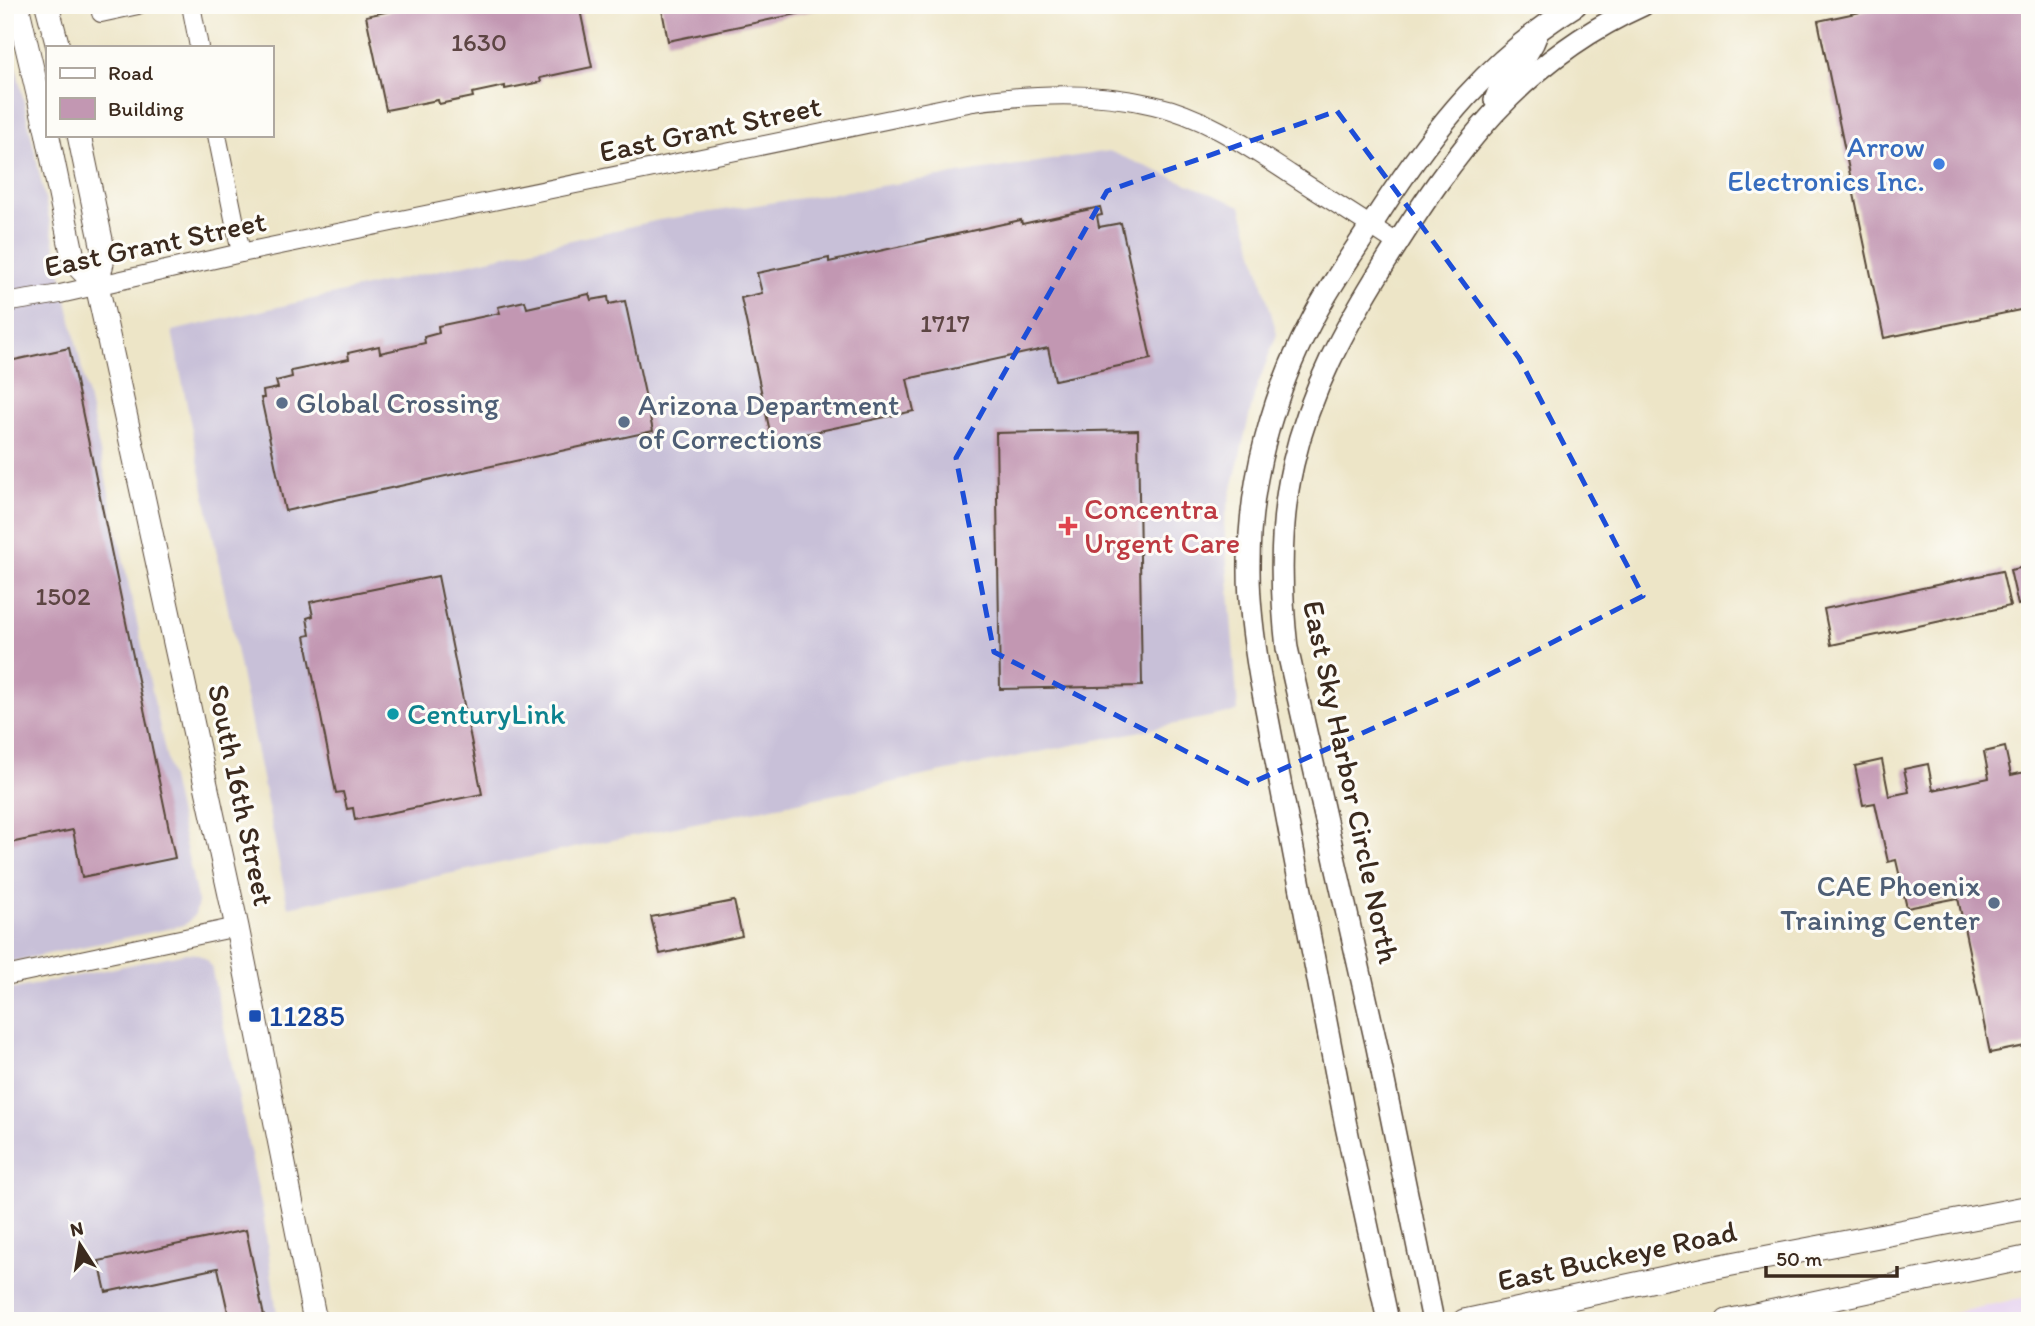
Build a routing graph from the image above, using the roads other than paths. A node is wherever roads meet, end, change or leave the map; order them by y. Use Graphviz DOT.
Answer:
graph roads {
  1 [pos="17,5"];
  2 [pos="47,5"];
  3 [pos="138,5"];
  4 [pos="191,5"];
  5 [pos="1576,5"];
  6 [pos="1643,5"];
  7 [pos="101,13"];
  8 [pos="1539,29"];
  9 [pos="58,46"];
  10 [pos="199,46"];
  11 [pos="1489,116"];
  12 [pos="46,128"];
  13 [pos="48,136"];
  14 [pos="79,136"];
  15 [pos="217,136"];
  16 [pos="1371,226"];
  17 [pos="1397,243"];
  18 [pos="241,253"];
  19 [pos="97,285"];
  20 [pos="5,303"];
  21 [pos="237,927"];
  22 [pos="5,976"];
  23 [pos="2030,1207"];
  24 [pos="2030,1238"];
  25 [pos="2020,1259"];
  26 [pos="316,1321"];
  27 [pos="1388,1321"];
  28 [pos="1433,1321"];
  29 [pos="1464,1321"];
  30 [pos="1727,1321"];
  1 -- 12 [label="main road"];
  2 -- 9 [label="main road"];
  3 -- 7 [label="street"];
  4 -- 10 [label="street"];
  5 -- 8 [label="street"];
  6 -- 11 [label="street, East Sky Harbor Circle North"];
  8 -- 11 [label="street"];
  8 -- 16 [label="street"];
  11 -- 17 [label="street, East Sky Harbor Circle North"];
  13 -- 19 [label="main road"];
  14 -- 19 [label="main road, South 16th Street"];
  15 -- 18 [label="street"];
  16 -- 17 [label="street, East Grant Street"];
  16 -- 18 [label="street, East Grant Street"];
  16 -- 27 [label="street"];
  17 -- 28 [label="street, East Sky Harbor Circle North"];
  18 -- 19 [label="street, East Grant Street"];
  19 -- 20 [label="street, East Grant Street"];
  19 -- 21 [label="main road, South 16th Street"];
  21 -- 22 [label="street"];
  21 -- 26 [label="main road, South 16th Street"];
  23 -- 29 [label="main road, East Buckeye Road"];
  24 -- 25 [label="main road"];
  25 -- 30 [label="main road"];
}
